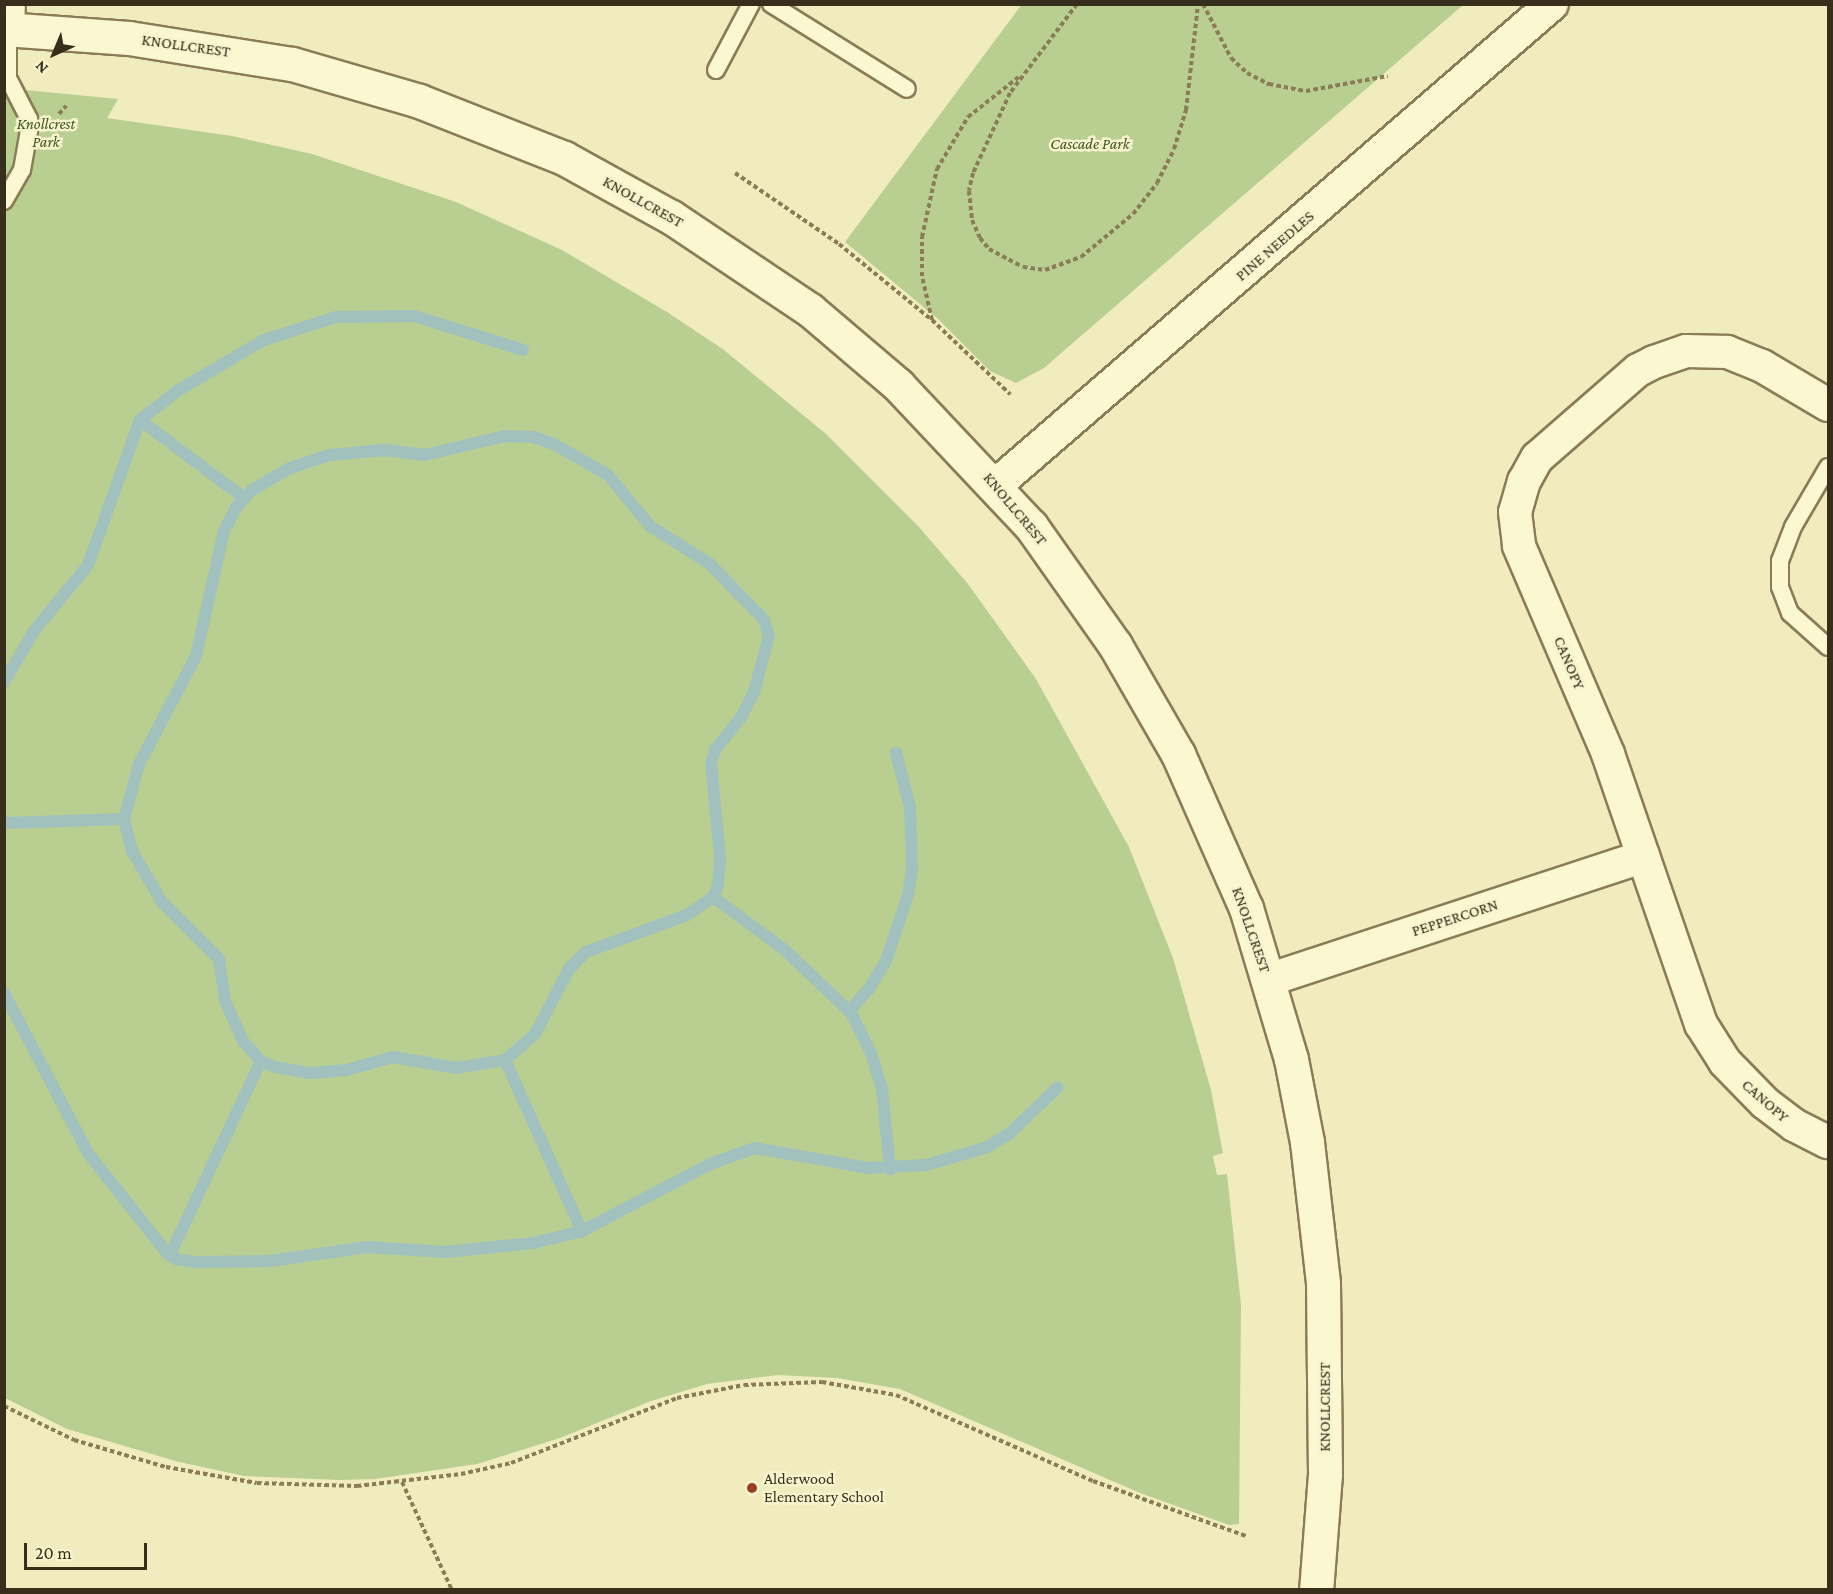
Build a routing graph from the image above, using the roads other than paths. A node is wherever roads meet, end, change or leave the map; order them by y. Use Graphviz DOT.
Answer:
graph roads {
  1 [pos="752,4"];
  2 [pos="771,4"];
  3 [pos="1552,4"];
  4 [pos="7,21"];
  5 [pos="716,70"];
  6 [pos="6,80"];
  7 [pos="907,89"];
  8 [pos="4,201"];
  9 [pos="1828,405"];
  10 [pos="1828,467"];
  11 [pos="996,485"];
  12 [pos="1828,647"];
  13 [pos="1643,857"];
  14 [pos="1268,980"];
  15 [pos="1828,1142"];
  16 [pos="1316,1590"];
  1 -- 5 [label="lane"];
  2 -- 7 [label="lane"];
  3 -- 11 [label="street, PINE NEEDLES"];
  4 -- 6 [label="lane"];
  4 -- 11 [label="street, KNOLLCREST"];
  6 -- 8 [label="lane"];
  9 -- 13 [label="street, CANOPY"];
  10 -- 12 [label="lane"];
  11 -- 14 [label="street, KNOLLCREST"];
  13 -- 14 [label="street, PEPPERCORN"];
  13 -- 15 [label="street, CANOPY"];
  14 -- 16 [label="street, KNOLLCREST"];
}
